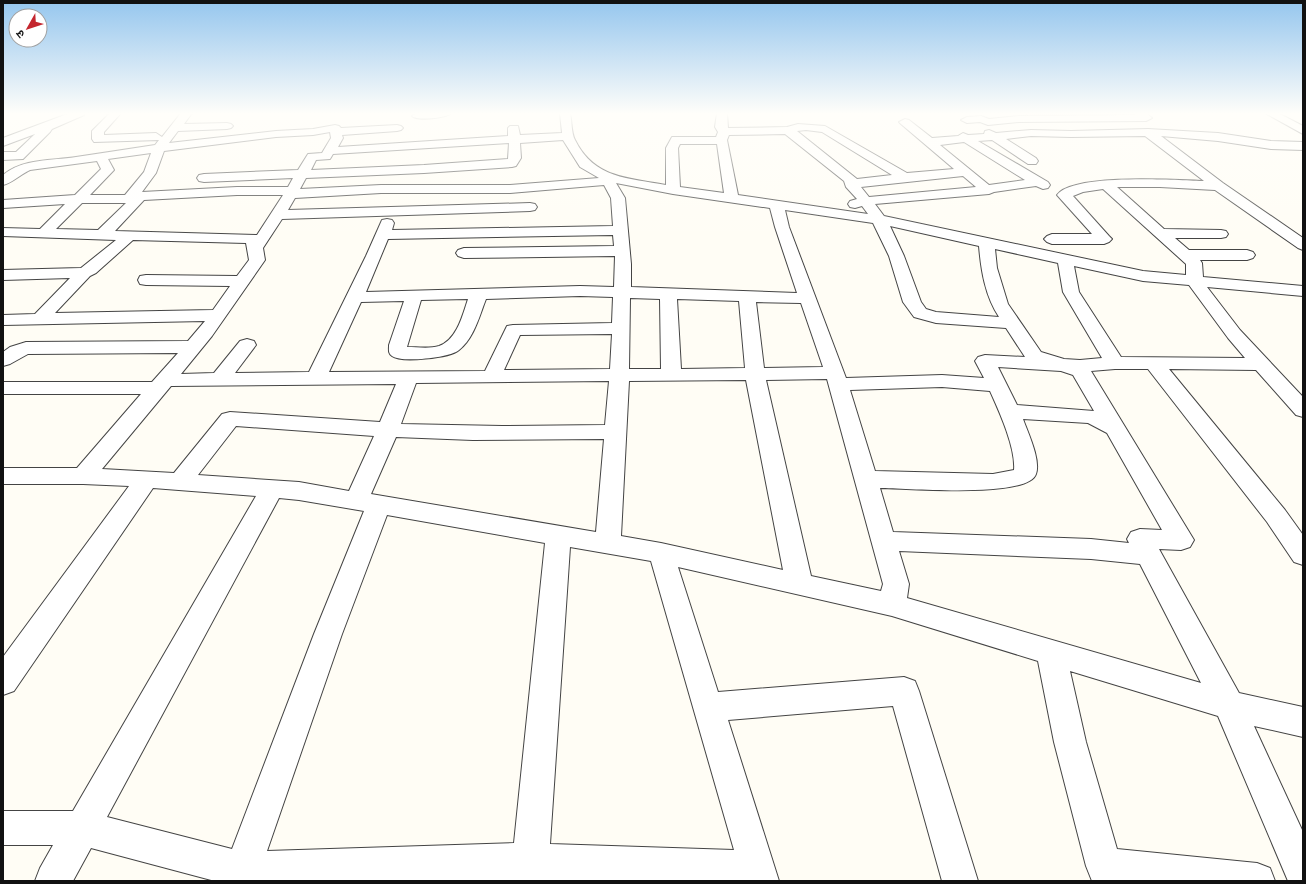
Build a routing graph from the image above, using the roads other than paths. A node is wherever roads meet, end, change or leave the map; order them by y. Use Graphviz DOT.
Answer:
graph roads {
  1 [pos="123,154"];
  2 [pos="157,154"];
  3 [pos="327,154"];
  4 [pos="424,154"];
  5 [pos="515,154"];
  6 [pos="578,154"];
  7 [pos="673,154"];
  8 [pos="725,154"];
  9 [pos="819,154"];
  10 [pos="867,154"];
  11 [pos="944,154"];
  12 [pos="991,154"];
  13 [pos="1022,154"];
  14 [pos="1177,154"];
  15 [pos="3,156"];
  16 [pos="19,156"];
  17 [pos="101,158"];
  18 [pos="293,160"];
  19 [pos="309,161"];
  20 [pos="1032,161"];
  21 [pos="424,168"];
  22 [pos="966,172"];
  23 [pos="301,174"];
  24 [pos="6,175"];
  25 [pos="905,177"];
  26 [pos="204,178"];
  27 [pos="607,179"];
  28 [pos="1038,182"];
  29 [pos="851,184"];
  30 [pos="1105,184"];
  31 [pos="1218,186"];
  32 [pos="425,190"];
  33 [pos="673,190"];
  34 [pos="989,190"];
  35 [pos="290,192"];
  36 [pos="1064,195"];
  37 [pos="138,198"];
  38 [pos="78,199"];
  39 [pos="732,199"];
  40 [pos="867,201"];
  41 [pos="3,204"];
  42 [pos="394,205"];
  43 [pos="776,205"];
  44 [pos="530,207"];
  45 [pos="834,213"];
  46 [pos="277,215"];
  47 [pos="880,220"];
  48 [pos="620,230"];
  49 [pos="3,232"];
  50 [pos="44,233"];
  51 [pos="1161,233"];
  52 [pos="1221,234"];
  53 [pos="102,235"];
  54 [pos="382,235"];
  55 [pos="129,236"];
  56 [pos="1052,239"];
  57 [pos="986,242"];
  58 [pos="1303,245"];
  59 [pos="255,248"];
  60 [pos="622,251"];
  61 [pos="464,253"];
  62 [pos="1186,255"];
  63 [pos="1247,255"];
  64 [pos="1065,259"];
  65 [pos="84,273"];
  66 [pos="3,275"];
  67 [pos="146,280"];
  68 [pos="242,281"];
  69 [pos="1195,282"];
  70 [pos="1286,290"];
  71 [pos="1303,291"];
  72 [pos="622,292"];
  73 [pos="479,293"];
  74 [pos="668,294"];
  75 [pos="414,296"];
  76 [pos="355,297"];
  77 [pos="747,297"];
  78 [pos="807,298"];
  79 [pos="1303,304"];
  80 [pos="218,315"];
  81 [pos="3,320"];
  82 [pos="39,320"];
  83 [pos="1012,323"];
  84 [pos="620,328"];
  85 [pos="248,345"];
  86 [pos="194,347"];
  87 [pos="3,360"];
  88 [pos="1115,363"];
  89 [pos="1154,364"];
  90 [pos="1262,364"];
  91 [pos="1061,365"];
  92 [pos="619,374"];
  93 [pos="671,374"];
  94 [pos="755,374"];
  95 [pos="492,376"];
  96 [pos="409,377"];
  97 [pos="316,378"];
  98 [pos="220,379"];
  99 [pos="837,379"];
  100 [pos="161,385"];
  101 [pos="997,385"];
  102 [pos="3,388"];
  103 [pos="1303,410"];
  104 [pos="1010,411"];
  105 [pos="1114,428"];
  106 [pos="388,430"];
  107 [pos="616,432"];
  108 [pos="83,476"];
  109 [pos="147,479"];
  110 [pos="866,479"];
  111 [pos="8,482"];
  112 [pos="182,482"];
  113 [pos="272,489"];
  114 [pos="367,503"];
  115 [pos="558,536"];
  116 [pos="883,541"];
  117 [pos="608,545"];
  118 [pos="661,553"];
  119 [pos="1149,555"];
  120 [pos="1303,555"];
  121 [pos="799,584"];
  122 [pos="892,605"];
  123 [pos="1051,652"];
  124 [pos="3,681"];
  125 [pos="1229,705"];
  126 [pos="708,707"];
  127 [pos="1303,722"];
  128 [pos="3,828"];
  129 [pos="82,828"];
  130 [pos="530,871"];
  131 [pos="1107,873"];
  132 [pos="1303,873"];
  133 [pos="759,875"];
  134 [pos="240,876"];
  135 [pos="53,881"];
  136 [pos="960,881"];
  137 [pos="1258,881"];
  1 -- 17 [label="street"];
  2 -- 37 [label="street"];
  3 -- 19 [label="street"];
  4 -- 21 [label="street"];
  5 -- 21 [label="street"];
  6 -- 27 [label="street"];
  7 -- 33 [label="street"];
  8 -- 39 [label="street"];
  9 -- 29 [label="street"];
  10 -- 25 [label="street"];
  11 -- 22 [label="street"];
  12 -- 28 [label="street"];
  13 -- 20 [label="street"];
  14 -- 31 [label="street"];
  15 -- 16 [label="street"];
  16 -- 24 [label="street"];
  17 -- 24 [label="street"];
  17 -- 38 [label="street"];
  18 -- 19 [label="street"];
  19 -- 23 [label="street"];
  21 -- 23 [label="street"];
  21 -- 32 [label="street"];
  22 -- 25 [label="street"];
  22 -- 28 [label="street"];
  23 -- 26 [label="street"];
  23 -- 35 [label="street"];
  25 -- 29 [label="street"];
  27 -- 32 [label="street"];
  27 -- 33 [label="street"];
  27 -- 48 [label="street"];
  28 -- 36 [label="street"];
  29 -- 40 [label="street"];
  30 -- 31 [label="street"];
  30 -- 36 [label="street"];
  30 -- 51 [label="street"];
  31 -- 58 [label="street"];
  32 -- 35 [label="street"];
  33 -- 39 [label="street"];
  34 -- 40 [label="street"];
  35 -- 37 [label="street"];
  35 -- 46 [label="street"];
  36 -- 56 [label="street"];
  37 -- 38 [label="street"];
  37 -- 53 [label="street"];
  38 -- 41 [label="street"];
  38 -- 50 [label="street"];
  39 -- 43 [label="street"];
  40 -- 45 [label="street"];
  40 -- 47 [label="street"];
  42 -- 44 [label="street"];
  42 -- 46 [label="street"];
  42 -- 54 [label="street"];
  43 -- 45 [label="street"];
  43 -- 78 [label="street"];
  45 -- 47 [label="street"];
  46 -- 59 [label="street"];
  47 -- 57 [label="street"];
  47 -- 83 [label="street"];
  48 -- 54 [label="street"];
  48 -- 60 [label="street"];
  49 -- 50 [label="street"];
  50 -- 53 [label="street"];
  51 -- 52 [label="street"];
  51 -- 62 [label="street"];
  53 -- 55 [label="street"];
  54 -- 76 [label="street"];
  55 -- 59 [label="street"];
  55 -- 65 [label="street"];
  57 -- 64 [label="street"];
  57 -- 83 [label="street"];
  59 -- 68 [label="street"];
  60 -- 61 [label="street"];
  60 -- 72 [label="street"];
  62 -- 63 [label="street"];
  62 -- 69 [label="street"];
  64 -- 69 [label="street"];
  64 -- 88 [label="street"];
  65 -- 66 [label="street"];
  65 -- 82 [label="street"];
  67 -- 68 [label="street"];
  68 -- 80 [label="street"];
  69 -- 70 [label="street"];
  69 -- 90 [label="street"];
  70 -- 71 [label="street"];
  70 -- 79 [label="street"];
  72 -- 73 [label="street"];
  72 -- 74 [label="street"];
  72 -- 84 [label="street"];
  73 -- 75 [label="street"];
  73 -- 75 [label="street"];
  74 -- 77 [label="street"];
  74 -- 93 [label="street"];
  75 -- 76 [label="street"];
  76 -- 97 [label="street"];
  77 -- 78 [label="street"];
  77 -- 94 [label="street"];
  78 -- 99 [label="street"];
  80 -- 82 [label="street"];
  80 -- 86 [label="street"];
  81 -- 82 [label="street"];
  83 -- 91 [label="street"];
  84 -- 92 [label="street"];
  84 -- 95 [label="street"];
  85 -- 98 [label="street"];
  86 -- 87 [label="street"];
  86 -- 100 [label="street"];
  88 -- 89 [label="street"];
  88 -- 91 [label="street"];
  89 -- 90 [label="street"];
  89 -- 120 [label="street"];
  90 -- 103 [label="street"];
  91 -- 101 [label="street"];
  91 -- 105 [label="street"];
  92 -- 93 [label="street"];
  92 -- 95 [label="street"];
  92 -- 107 [label="street"];
  93 -- 94 [label="street"];
  94 -- 99 [label="street"];
  94 -- 121 [label="street"];
  95 -- 96 [label="street"];
  96 -- 97 [label="street"];
  96 -- 106 [label="street"];
  97 -- 98 [label="street"];
  98 -- 100 [label="street"];
  99 -- 101 [label="street"];
  99 -- 110 [label="street"];
  100 -- 102 [label="street"];
  100 -- 108 [label="street"];
  101 -- 104 [label="street"];
  104 -- 105 [label="street"];
  104 -- 110 [label="street"];
  105 -- 119 [label="street"];
  106 -- 107 [label="street"];
  106 -- 112 [label="street"];
  106 -- 114 [label="street"];
  107 -- 117 [label="street"];
  108 -- 109 [label="street"];
  108 -- 111 [label="street"];
  109 -- 112 [label="street"];
  109 -- 124 [label="street"];
  110 -- 116 [label="street"];
  112 -- 113 [label="street"];
  113 -- 114 [label="street"];
  113 -- 129 [label="street"];
  114 -- 115 [label="street"];
  114 -- 134 [label="street"];
  115 -- 117 [label="street"];
  115 -- 130 [label="street"];
  116 -- 119 [label="street"];
  116 -- 122 [label="street"];
  117 -- 118 [label="street"];
  118 -- 121 [label="street"];
  118 -- 126 [label="street"];
  119 -- 125 [label="street"];
  121 -- 122 [label="street"];
  122 -- 123 [label="street"];
  123 -- 125 [label="street"];
  123 -- 131 [label="street"];
  125 -- 127 [label="street"];
  125 -- 132 [label="street"];
  126 -- 133 [label="street"];
  126 -- 136 [label="street"];
  128 -- 129 [label="street"];
  129 -- 134 [label="street"];
  129 -- 135 [label="street"];
  130 -- 133 [label="street"];
  130 -- 134 [label="street"];
  131 -- 137 [label="street"];
}
